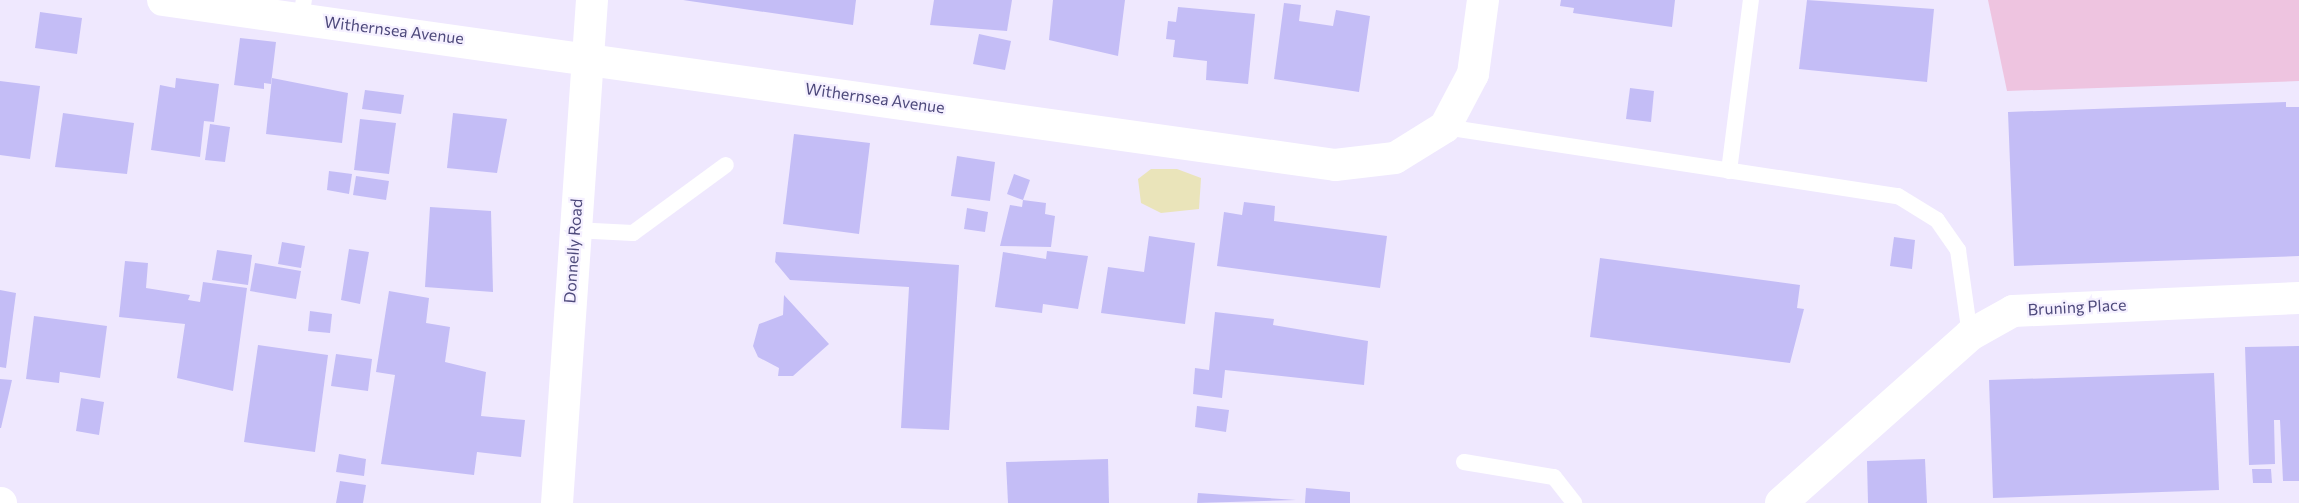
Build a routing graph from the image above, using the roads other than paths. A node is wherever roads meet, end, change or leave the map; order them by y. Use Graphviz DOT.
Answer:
graph roads {
  1 [pos="163,0"];
  2 [pos="592,0"];
  3 [pos="1483,0"];
  4 [pos="1751,0"];
  5 [pos="302,9"];
  6 [pos="585,55"];
  7 [pos="1445,127"];
  8 [pos="726,165"];
  9 [pos="1730,171"];
  10 [pos="574,230"];
  11 [pos="2299,298"];
  12 [pos="1971,335"];
  13 [pos="1464,462"];
  14 [pos="557,503"];
  15 [pos="1574,503"];
  16 [pos="1781,503"];
  1 -- 5 [label="street, Withernsea Avenue"];
  2 -- 6 [label="street, Donnelly Road"];
  3 -- 7 [label="street"];
  4 -- 9 [label="lane"];
  5 -- 6 [label="street, Withernsea Avenue"];
  6 -- 7 [label="street, Withernsea Avenue"];
  6 -- 10 [label="street, Donnelly Road"];
  7 -- 9 [label="lane"];
  8 -- 10 [label="lane"];
  9 -- 12 [label="lane"];
  10 -- 14 [label="street, Donnelly Road"];
  11 -- 12 [label="street, Bruning Place"];
  12 -- 16 [label="street, Bruning Place"];
  13 -- 15 [label="lane"];
}
